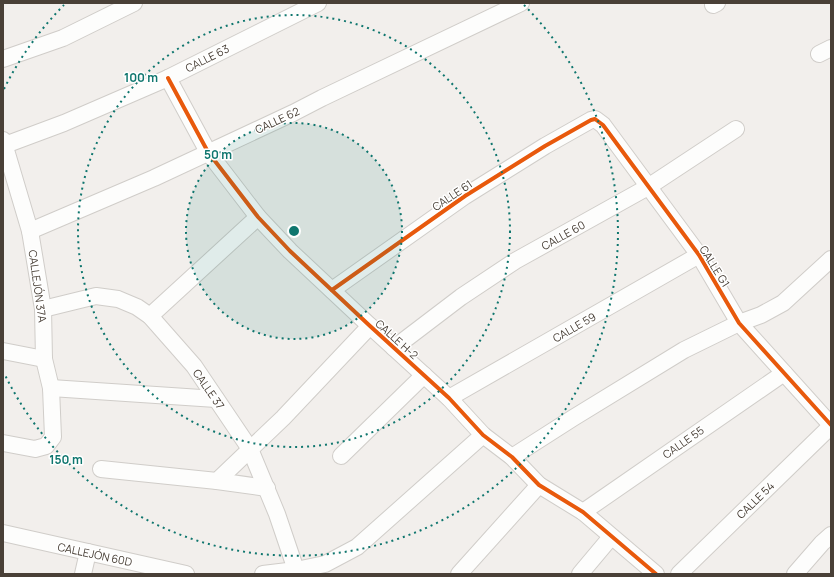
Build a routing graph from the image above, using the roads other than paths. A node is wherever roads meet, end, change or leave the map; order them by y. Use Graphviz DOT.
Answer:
graph roads {
  1 [pos="134,3"];
  2 [pos="318,3"];
  3 [pos="521,3"];
  4 [pos="3,60"];
  5 [pos="168,78"];
  6 [pos="587,123"];
  7 [pos="736,129"];
  8 [pos="4,142"];
  9 [pos="208,152"];
  10 [pos="648,187"];
  11 [pos="258,217"];
  12 [pos="30,231"];
  13 [pos="699,255"];
  14 [pos="831,259"];
  15 [pos="332,290"];
  16 [pos="43,310"];
  17 [pos="150,316"];
  18 [pos="739,322"];
  19 [pos="370,326"];
  20 [pos="394,348"];
  21 [pos="3,351"];
  22 [pos="44,358"];
  23 [pos="784,373"];
  24 [pos="424,375"];
  25 [pos="51,388"];
  26 [pos="449,398"];
  27 [pos="216,399"];
  28 [pos="831,426"];
  29 [pos="483,435"];
  30 [pos="3,443"];
  31 [pos="250,449"];
  32 [pos="341,456"];
  33 [pos="512,457"];
  34 [pos="102,469"];
  35 [pos="217,481"];
  36 [pos="539,485"];
  37 [pos="267,488"];
  38 [pos="583,512"];
  39 [pos="3,533"];
  40 [pos="831,535"];
  41 [pos="611,537"];
  42 [pos="88,552"];
  43 [pos="296,572"];
  44 [pos="83,574"];
  45 [pos="186,574"];
  46 [pos="263,574"];
  47 [pos="459,574"];
  48 [pos="580,574"];
  49 [pos="656,574"];
  50 [pos="679,574"];
  51 [pos="795,574"];
  1 -- 4 [label="street"];
  2 -- 5 [label="street, CALLE 63"];
  3 -- 9 [label="street, CALLE 62"];
  5 -- 8 [label="street, CALLE 63"];
  5 -- 9 [label="street, CALLE H-2"];
  6 -- 10 [label="street, CALLE G1"];
  6 -- 15 [label="street, CALLE 61"];
  7 -- 10 [label="street, CALLE 60"];
  8 -- 12 [label="street, CALLEJÓN 37A"];
  9 -- 11 [label="street, CALLE H-2"];
  9 -- 12 [label="street, CALLE 62"];
  10 -- 13 [label="street, CALLE G1"];
  10 -- 20 [label="street, CALLE 60"];
  11 -- 15 [label="street, CALLE H-2"];
  11 -- 17 [label="street"];
  12 -- 16 [label="street, CALLEJÓN 37A"];
  13 -- 18 [label="street, CALLE G1"];
  13 -- 26 [label="street, CALLE 59"];
  14 -- 18 [label="street"];
  15 -- 19 [label="street, CALLE H-2"];
  16 -- 17 [label="street, CALLE 37"];
  16 -- 22 [label="street, CALLEJÓN 37A"];
  17 -- 27 [label="street, CALLE 37"];
  18 -- 23 [label="street, CALLE G1"];
  18 -- 33 [label="street"];
  19 -- 20 [label="street, CALLE H-2"];
  19 -- 31 [label="street"];
  20 -- 24 [label="street, CALLE H-2"];
  21 -- 22 [label="street"];
  22 -- 25 [label="street, CALLEJÓN 37A"];
  23 -- 28 [label="street, CALLE G1"];
  23 -- 38 [label="street, CALLE 55"];
  24 -- 26 [label="street, CALLE H-2"];
  24 -- 32 [label="street"];
  25 -- 27 [label="street"];
  25 -- 30 [label="street, CALLEJÓN 37A"];
  26 -- 29 [label="street, CALLE H-2"];
  27 -- 31 [label="street, CALLE 37"];
  28 -- 50 [label="street, CALLE 54"];
  29 -- 33 [label="street, CALLE H-2"];
  29 -- 43 [label="street"];
  31 -- 35 [label="street"];
  31 -- 37 [label="street, CALLE 37"];
  33 -- 36 [label="street, CALLE H-2"];
  34 -- 35 [label="street"];
  35 -- 37 [label="street"];
  36 -- 38 [label="street, CALLE H-2"];
  36 -- 47 [label="street"];
  37 -- 43 [label="street, CALLE 37"];
  38 -- 41 [label="street, CALLE H-2"];
  39 -- 42 [label="street, CALLEJÓN 60D"];
  40 -- 51 [label="street"];
  41 -- 48 [label="street"];
  41 -- 49 [label="street, CALLE H-2"];
  42 -- 44 [label="street"];
  42 -- 45 [label="street, CALLEJÓN 60D"];
  43 -- 46 [label="street"];
}
